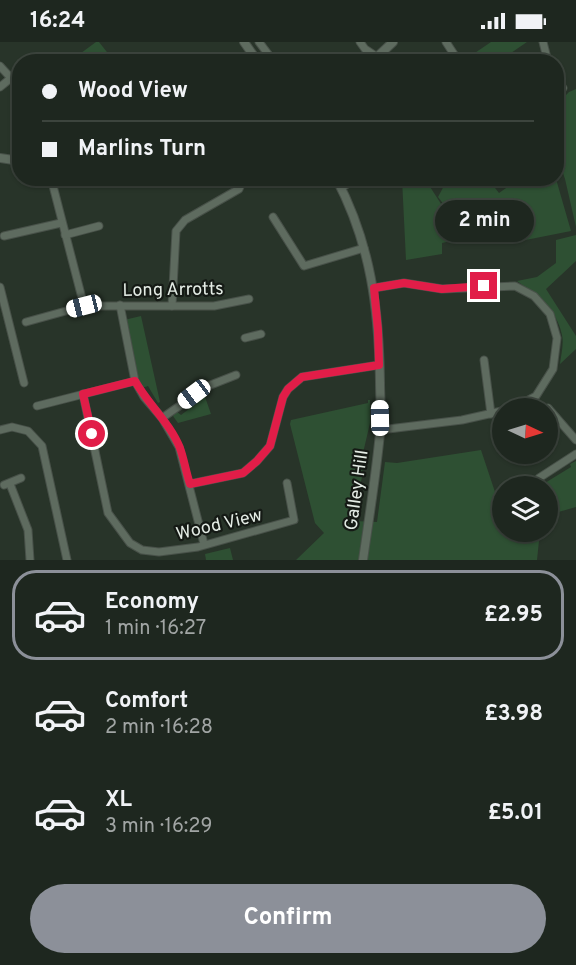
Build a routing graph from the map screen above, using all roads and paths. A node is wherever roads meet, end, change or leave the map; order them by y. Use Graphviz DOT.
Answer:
graph roads {
  1 [pos="360,42"];
  2 [pos="393,42"];
  3 [pos="370,54"];
  4 [pos="381,54"];
  5 [pos="0,66"];
  6 [pos="11,78"];
  7 [pos="0,87"];
  8 [pos="53,186"];
  9 [pos="240,186"];
  10 [pos="344,186"];
  11 [pos="341,188"];
  12 [pos="273,218"];
  13 [pos="61,223"];
  14 [pos="99,226"];
  15 [pos="65,235"];
  16 [pos="4,236"];
  17 [pos="364,248"];
  18 [pos="0,287"];
  19 [pos="374,288"];
  20 [pos="249,299"];
  21 [pos="120,305"];
  22 [pos="84,306"];
  23 [pos="172,306"];
  24 [pos="26,321"];
  25 [pos="261,334"];
  26 [pos="245,338"];
  27 [pos="484,360"];
  28 [pos="379,365"];
  29 [pos="236,375"];
  30 [pos="135,381"];
  31 [pos="24,383"];
  32 [pos="83,394"];
  33 [pos="536,396"];
  34 [pos="532,398"];
  35 [pos="37,406"];
  36 [pos="491,414"];
  37 [pos="162,418"];
  38 [pos="558,420"];
  39 [pos="0,430"];
  40 [pos="380,430"];
  41 [pos="576,440"];
  42 [pos="576,454"];
  43 [pos="542,476"];
  44 [pos="21,478"];
  45 [pos="286,483"];
  46 [pos="190,484"];
  47 [pos="204,544"];
  48 [pos="30,560"];
  49 [pos="67,560"];
  50 [pos="363,560"];
  1 -- 3 [label="street"];
  2 -- 4 [label="street"];
  5 -- 6 [label="street"];
  6 -- 7 [label="street"];
  8 -- 13 [label="street"];
  9 -- 23 [label="street"];
  10 -- 11 [label="street"];
  11 -- 17 [label="street, Galley Hill"];
  12 -- 17 [label="street"];
  13 -- 15 [label="street"];
  13 -- 16 [label="street"];
  14 -- 15 [label="street"];
  15 -- 22 [label="street"];
  17 -- 19 [label="street, Galley Hill"];
  18 -- 31 [label="street"];
  19 -- 28 [label="street, Galley Hill"];
  19 -- 33 [label="street"];
  20 -- 23 [label="street, Long Arrotts"];
  21 -- 22 [label="street, Long Arrotts"];
  21 -- 23 [label="street, Long Arrotts"];
  21 -- 30 [label="street"];
  22 -- 24 [label="street, Long Arrotts"];
  25 -- 26 [label="street"];
  27 -- 36 [label="street"];
  28 -- 40 [label="street, Galley Hill"];
  28 -- 46 [label="street"];
  29 -- 37 [label="street"];
  30 -- 32 [label="street"];
  30 -- 37 [label="street"];
  32 -- 35 [label="street"];
  32 -- 47 [label="street, Wood View"];
  33 -- 34 [label="street"];
  36 -- 40 [label="street"];
  37 -- 46 [label="street"];
  38 -- 41 [label="street"];
  39 -- 49 [label="street"];
  40 -- 50 [label="street, Galley Hill"];
  42 -- 43 [label="street"];
  44 -- 48 [label="street"];
  45 -- 47 [label="street, Wood View"];
  46 -- 47 [label="street"];
}
